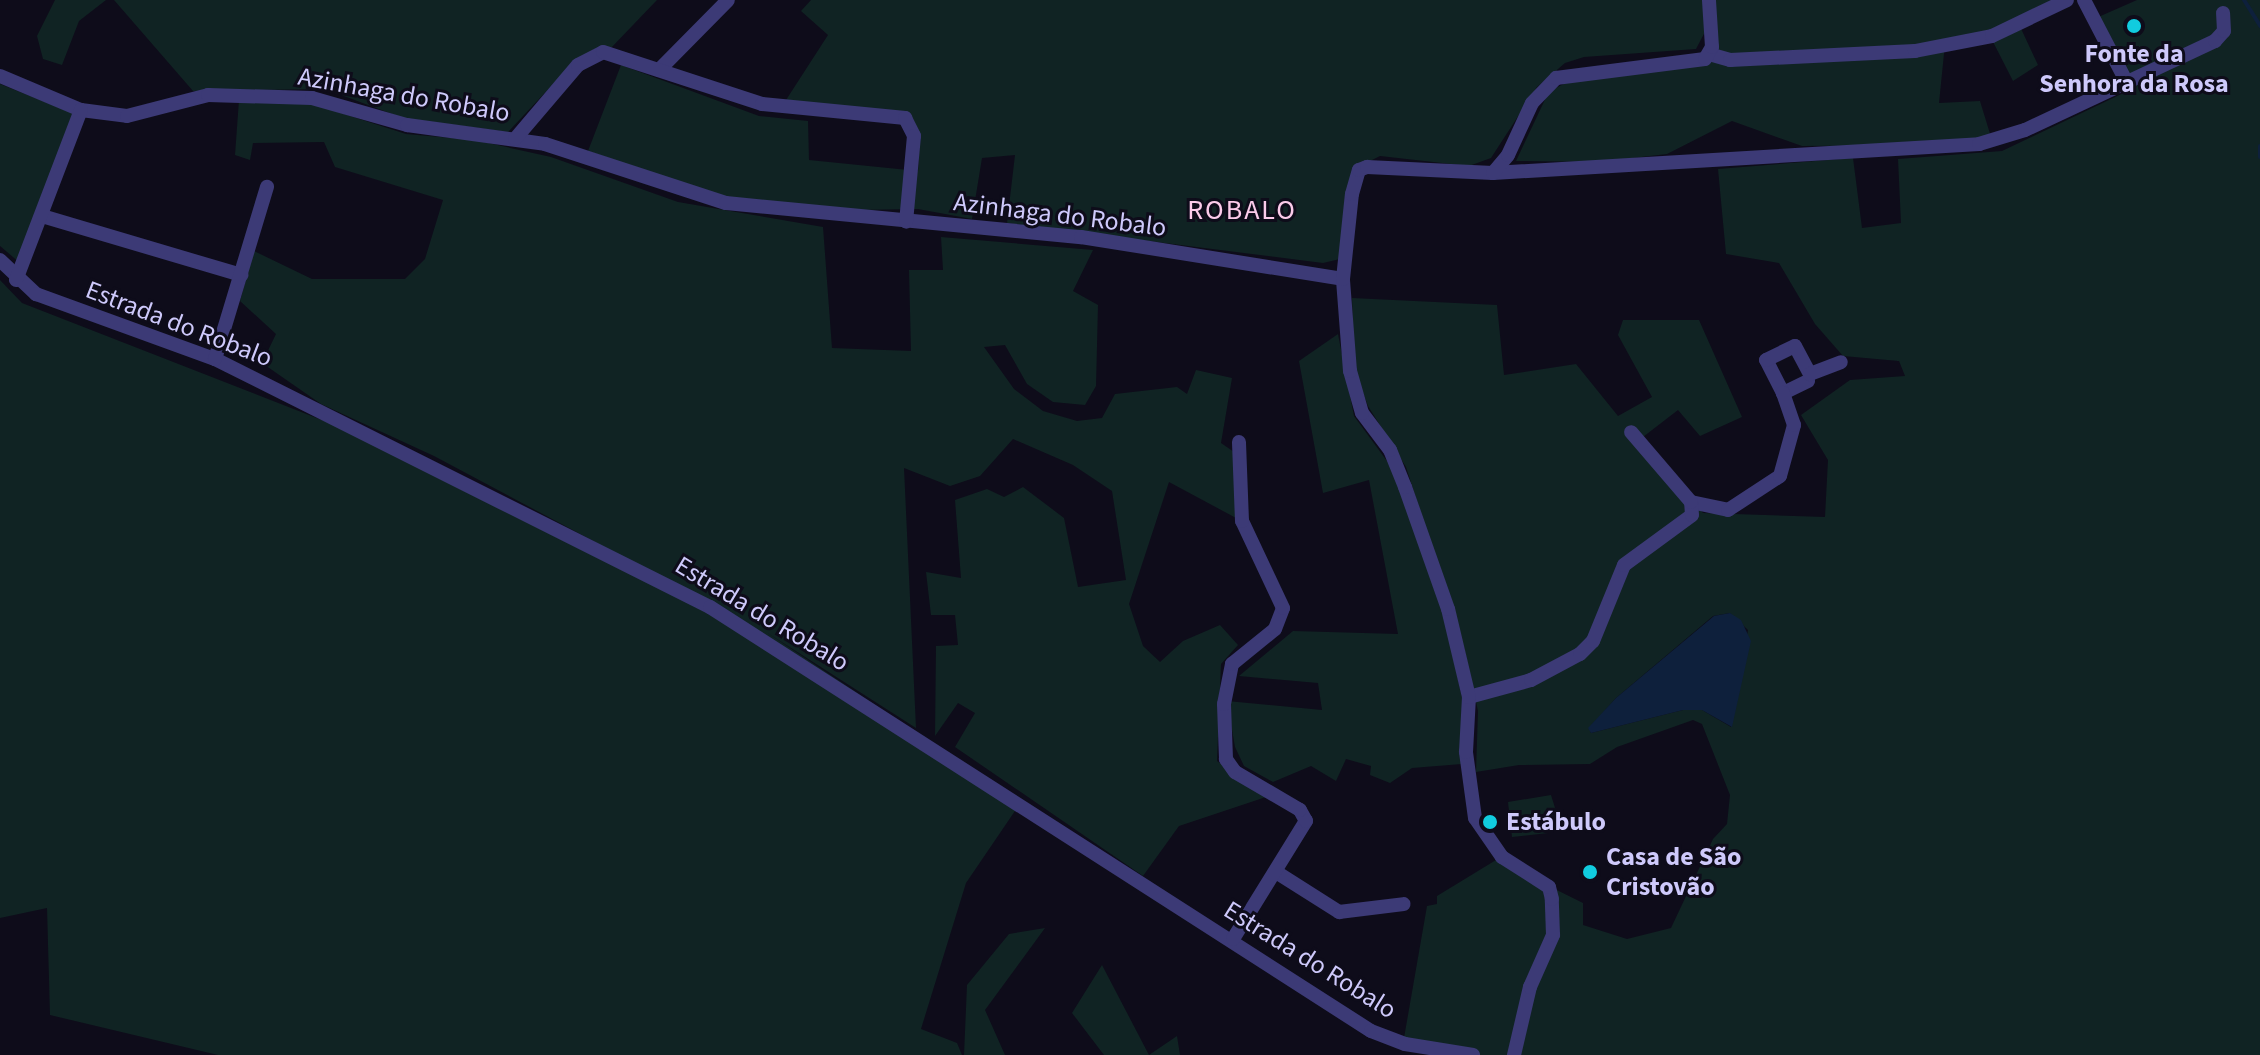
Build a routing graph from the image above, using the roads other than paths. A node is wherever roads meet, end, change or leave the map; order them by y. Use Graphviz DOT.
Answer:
graph roads {
  1 [pos="728,0"];
  2 [pos="1709,0"];
  3 [pos="2067,0"];
  4 [pos="2084,0"];
  5 [pos="2223,13"];
  6 [pos="1709,54"];
  7 [pos="659,70"];
  8 [pos="0,76"];
  9 [pos="2127,83"];
  10 [pos="81,110"];
  11 [pos="515,139"];
  12 [pos="1493,173"];
  13 [pos="267,187"];
  14 [pos="42,216"];
  15 [pos="906,222"];
  16 [pos="0,260"];
  17 [pos="241,275"];
  18 [pos="1343,279"];
  19 [pos="16,280"];
  20 [pos="215,359"];
  21 [pos="1841,362"];
  22 [pos="1808,381"];
  23 [pos="1783,393"];
  24 [pos="1631,432"];
  25 [pos="1239,442"];
  26 [pos="1691,502"];
  27 [pos="1469,697"];
  28 [pos="1276,872"];
  29 [pos="1404,904"];
  30 [pos="1233,939"];
  31 [pos="1473,1055"];
  32 [pos="1514,1055"];
  1 -- 7 [label="street"];
  2 -- 6 [label="street"];
  3 -- 6 [label="street"];
  4 -- 9 [label="street"];
  5 -- 9 [label="street"];
  6 -- 12 [label="street"];
  7 -- 11 [label="street"];
  7 -- 15 [label="street"];
  8 -- 10 [label="street, Azinhaga do Robalo"];
  9 -- 12 [label="street"];
  10 -- 11 [label="street, Azinhaga do Robalo"];
  10 -- 14 [label="street"];
  11 -- 15 [label="street, Azinhaga do Robalo"];
  12 -- 18 [label="street"];
  13 -- 17 [label="street"];
  14 -- 17 [label="street"];
  14 -- 19 [label="street"];
  15 -- 18 [label="street, Azinhaga do Robalo"];
  16 -- 19 [label="street, Estrada do Robalo"];
  17 -- 20 [label="street"];
  18 -- 27 [label="street"];
  19 -- 20 [label="street, Estrada do Robalo"];
  20 -- 30 [label="street, Estrada do Robalo"];
  21 -- 23 [label="street"];
  22 -- 23 [label="street"];
  23 -- 26 [label="street"];
  24 -- 26 [label="street"];
  25 -- 28 [label="street"];
  26 -- 27 [label="street"];
  27 -- 32 [label="street"];
  28 -- 29 [label="street"];
  28 -- 30 [label="street"];
  30 -- 31 [label="street, Estrada do Robalo"];
}
